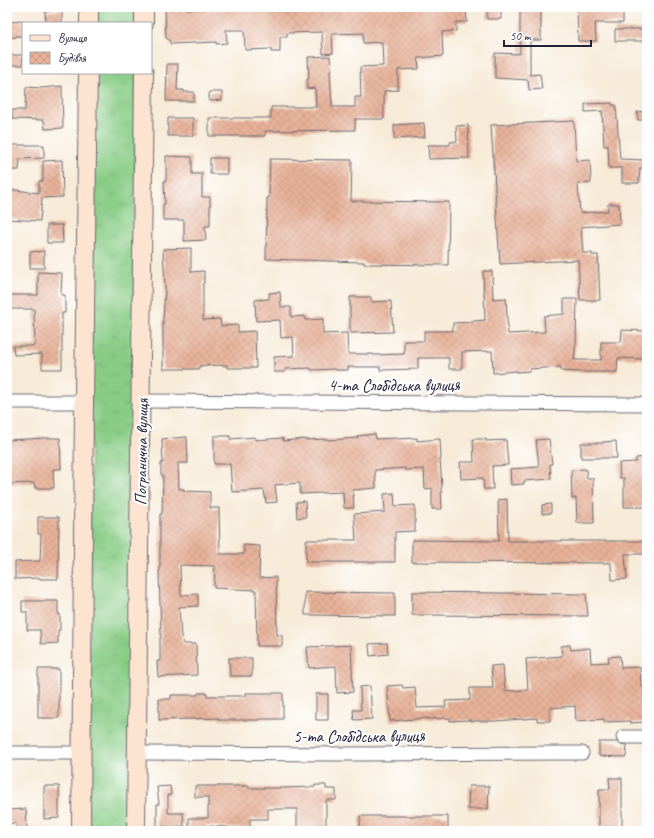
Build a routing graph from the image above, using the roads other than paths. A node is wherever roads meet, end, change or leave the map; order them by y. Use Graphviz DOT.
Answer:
graph roads {
  1 [pos="89,7"];
  2 [pos="144,7"];
  3 [pos="89,22"];
  4 [pos="144,22"];
  5 [pos="88,74"];
  6 [pos="144,74"];
  7 [pos="141,401"];
  8 [pos="7,402"];
  9 [pos="84,402"];
  10 [pos="647,404"];
  11 [pos="623,737"];
  12 [pos="647,737"];
  13 [pos="7,753"];
  14 [pos="82,753"];
  15 [pos="137,753"];
  16 [pos="582,753"];
  17 [pos="81,831"];
  18 [pos="136,831"];
  1 -- 3 [label="main road"];
  2 -- 4 [label="main road"];
  5 -- 9 [label="main road"];
  6 -- 7 [label="main road, Погранична вулиця"];
  7 -- 10 [label="street, 4-та Слобідська вулиця"];
  7 -- 15 [label="main road, Погранична вулиця"];
  8 -- 9 [label="street"];
  9 -- 14 [label="main road"];
  11 -- 12 [label="street"];
  13 -- 14 [label="street"];
  14 -- 17 [label="main road"];
  15 -- 16 [label="street, 5-та Слобідська вулиця"];
  15 -- 18 [label="main road, Погранична вулиця"];
}
